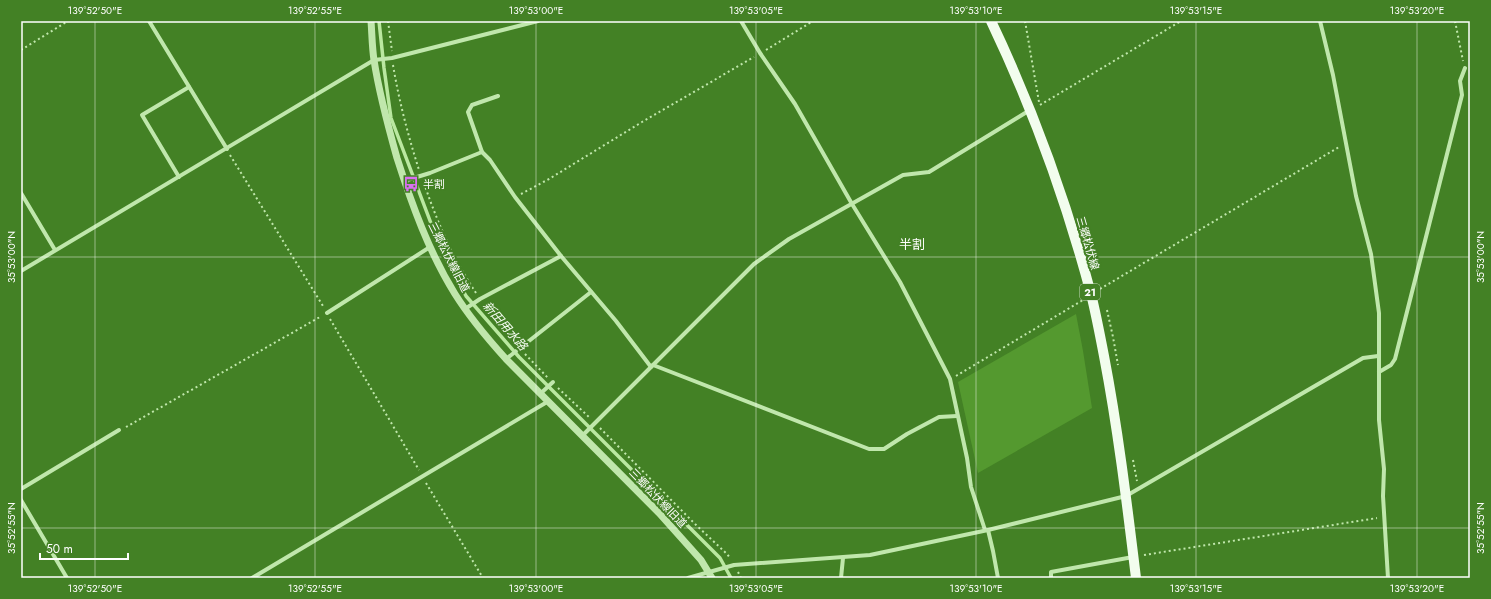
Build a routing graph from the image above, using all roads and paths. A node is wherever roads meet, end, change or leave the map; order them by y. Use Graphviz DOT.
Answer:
graph roads {
  1 [pos="68,21"];
  2 [pos="149,21"];
  3 [pos="371,21"];
  4 [pos="388,21"];
  5 [pos="538,21"];
  6 [pos="741,21"];
  7 [pos="813,21"];
  8 [pos="991,21"];
  9 [pos="1025,21"];
  10 [pos="1182,21"];
  11 [pos="1320,21"];
  12 [pos="1454,21"];
  13 [pos="21,50"];
  14 [pos="760,53"];
  15 [pos="392,58"];
  16 [pos="377,60"];
  17 [pos="1465,68"];
  18 [pos="189,87"];
  19 [pos="498,96"];
  20 [pos="1040,105"];
  21 [pos="1030,110"];
  22 [pos="1346,143"];
  23 [pos="226,149"];
  24 [pos="482,152"];
  25 [pos="421,176"];
  26 [pos="179,177"];
  27 [pos="407,180"];
  28 [pos="21,193"];
  29 [pos="515,197"];
  30 [pos="852,204"];
  31 [pos="430,247"];
  32 [pos="55,250"];
  33 [pos="561,256"];
  34 [pos="21,271"];
  35 [pos="591,292"];
  36 [pos="1091,295"];
  37 [pos="480,299"];
  38 [pos="468,307"];
  39 [pos="327,313"];
  40 [pos="519,348"];
  41 [pos="1378,356"];
  42 [pos="508,357"];
  43 [pos="652,366"];
  44 [pos="1379,372"];
  45 [pos="950,380"];
  46 [pos="553,382"];
  47 [pos="542,392"];
  48 [pos="547,402"];
  49 [pos="957,416"];
  50 [pos="596,423"];
  51 [pos="119,430"];
  52 [pos="585,434"];
  53 [pos="423,477"];
  54 [pos="21,489"];
  55 [pos="1126,496"];
  56 [pos="21,500"];
  57 [pos="1384,517"];
  58 [pos="986,530"];
  59 [pos="1133,556"];
  60 [pos="843,558"];
  61 [pos="734,565"];
  62 [pos="713,573"];
  63 [pos="67,578"];
  64 [pos="252,578"];
  65 [pos="483,578"];
  66 [pos="688,578"];
  67 [pos="741,578"];
  68 [pos="841,578"];
  69 [pos="998,578"];
  70 [pos="1051,578"];
  71 [pos="1136,578"];
  72 [pos="1388,578"];
  1 -- 13 [label="path"];
  2 -- 18 [label="street"];
  3 -- 16 [label="street, 三郷松伏線旧道"];
  4 -- 15 [label="path"];
  5 -- 15 [label="street"];
  6 -- 14 [label="street"];
  7 -- 14 [label="path"];
  8 -- 21 [label="main road, 三郷松伏線 / 21"];
  9 -- 20 [label="path"];
  10 -- 20 [label="path"];
  11 -- 22 [label="street"];
  12 -- 17 [label="path"];
  14 -- 29 [label="path"];
  14 -- 30 [label="street"];
  15 -- 16 [label="street"];
  15 -- 25 [label="path"];
  16 -- 23 [label="street"];
  16 -- 27 [label="street, 三郷松伏線旧道"];
  17 -- 44 [label="street"];
  18 -- 23 [label="street"];
  18 -- 26 [label="street"];
  19 -- 24 [label="street"];
  20 -- 21 [label="path"];
  21 -- 30 [label="street"];
  21 -- 36 [label="main road, 三郷松伏線 / 21"];
  22 -- 36 [label="path"];
  22 -- 41 [label="street"];
  23 -- 26 [label="street"];
  24 -- 25 [label="street"];
  24 -- 29 [label="street"];
  25 -- 27 [label="street"];
  25 -- 37 [label="path"];
  26 -- 32 [label="street"];
  27 -- 31 [label="street, 三郷松伏線旧道"];
  28 -- 32 [label="street"];
  29 -- 33 [label="street"];
  30 -- 43 [label="street"];
  30 -- 45 [label="street"];
  31 -- 38 [label="street, 三郷松伏線旧道"];
  31 -- 39 [label="street"];
  32 -- 34 [label="street"];
  33 -- 35 [label="street"];
  33 -- 37 [label="street"];
  35 -- 40 [label="street"];
  35 -- 43 [label="street"];
  36 -- 45 [label="path"];
  36 -- 55 [label="main road, 三郷松伏線 / 21"];
  37 -- 38 [label="street"];
  37 -- 40 [label="path"];
  38 -- 42 [label="street, 三郷松伏線旧道"];
  39 -- 51 [label="path"];
  40 -- 42 [label="street"];
  40 -- 46 [label="path"];
  41 -- 44 [label="street"];
  41 -- 55 [label="street"];
  42 -- 47 [label="street, 三郷松伏線旧道"];
  43 -- 49 [label="street"];
  43 -- 50 [label="street"];
  44 -- 57 [label="street"];
  45 -- 49 [label="street"];
  46 -- 47 [label="street"];
  46 -- 50 [label="path"];
  47 -- 48 [label="street, 三郷松伏線旧道"];
  48 -- 52 [label="street, 三郷松伏線旧道"];
  48 -- 53 [label="street"];
  49 -- 58 [label="street"];
  50 -- 52 [label="street"];
  50 -- 61 [label="path"];
  51 -- 54 [label="street"];
  52 -- 62 [label="street, 三郷松伏線旧道"];
  53 -- 64 [label="street"];
  53 -- 65 [label="path"];
  55 -- 58 [label="street"];
  55 -- 59 [label="main road, 三郷松伏線 / 21"];
  56 -- 63 [label="street"];
  57 -- 59 [label="path"];
  57 -- 72 [label="street"];
  58 -- 60 [label="street"];
  58 -- 69 [label="street"];
  59 -- 70 [label="street"];
  59 -- 71 [label="main road, 三郷松伏線 / 21"];
  60 -- 61 [label="street"];
  60 -- 68 [label="street"];
  61 -- 62 [label="street"];
  61 -- 67 [label="path"];
  62 -- 66 [label="street"];
}
